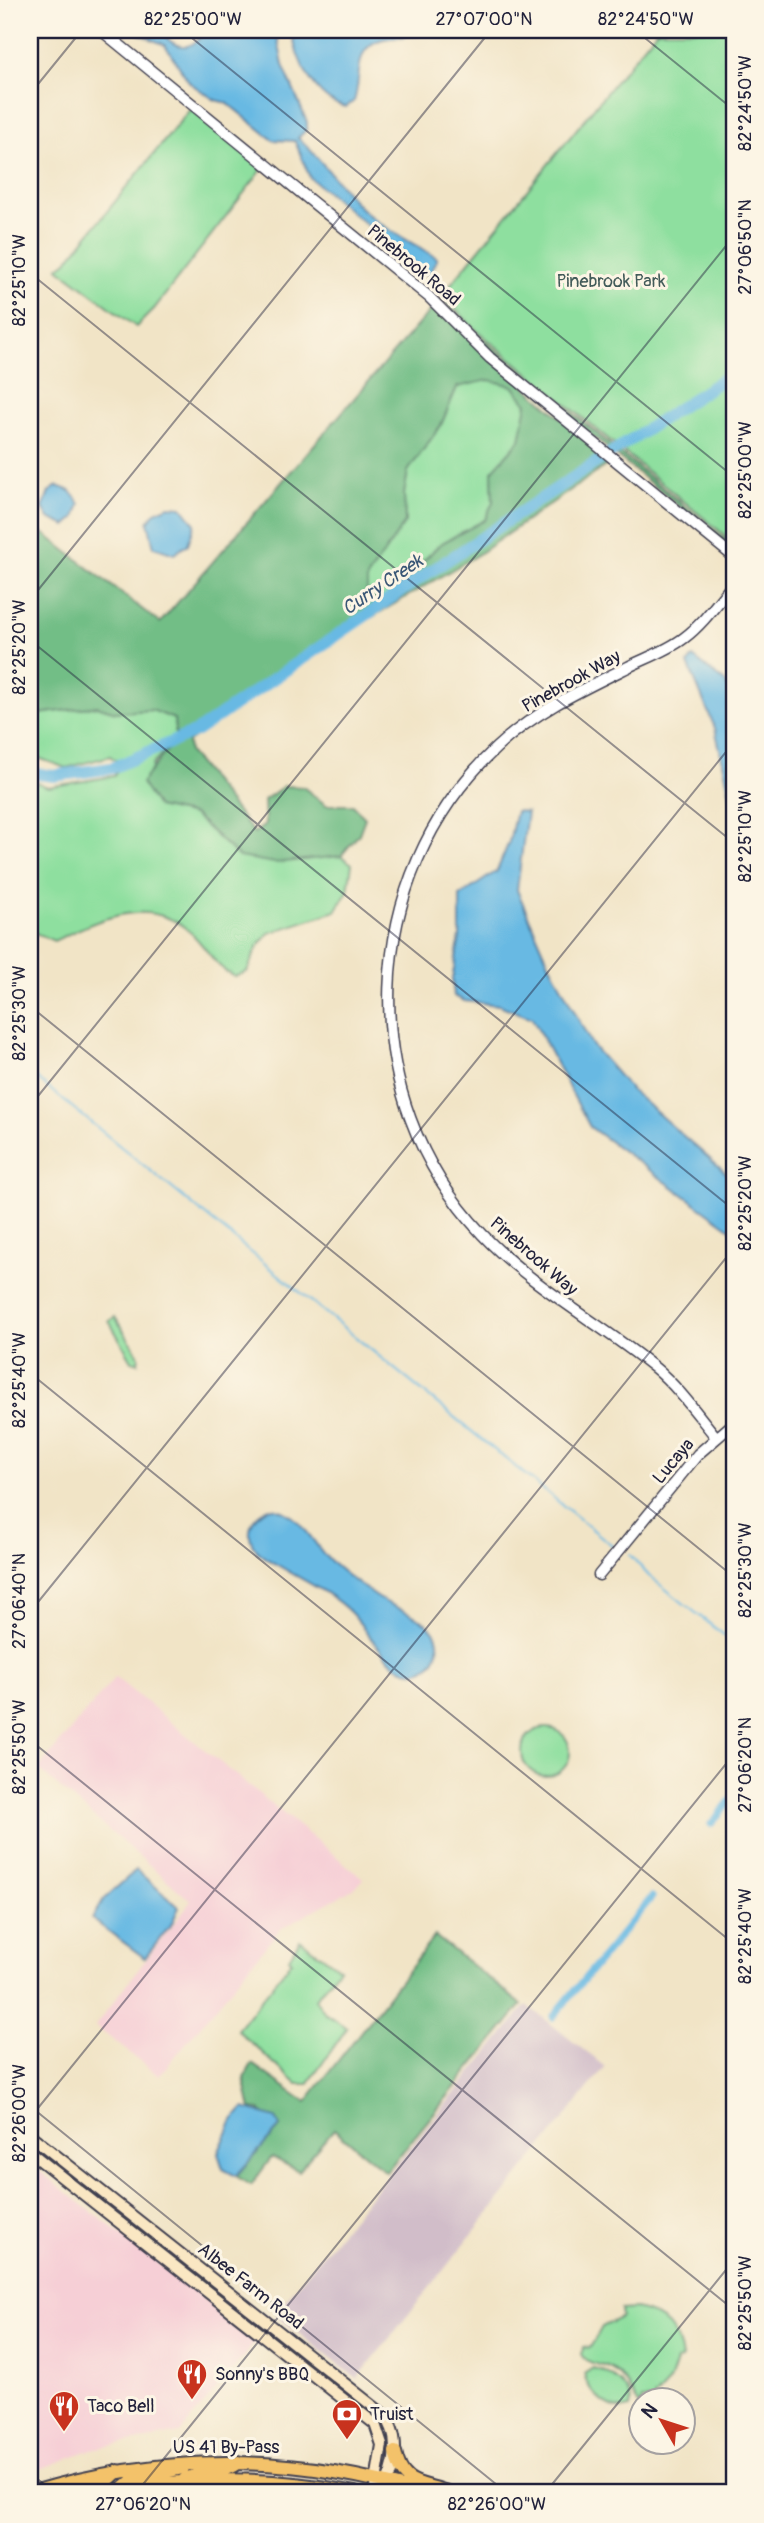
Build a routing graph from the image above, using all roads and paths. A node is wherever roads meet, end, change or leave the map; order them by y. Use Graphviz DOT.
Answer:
graph roads {
  1 [pos="101,30"];
  2 [pos="734,557"];
  3 [pos="734,583"];
  4 [pos="734,1423"];
  5 [pos="716,1437"];
  6 [pos="599,1576"];
  7 [pos="30,2134"];
  8 [pos="30,2152"];
  9 [pos="313,2357"];
  10 [pos="305,2367"];
  11 [pos="395,2452"];
  12 [pos="239,2461"];
  13 [pos="200,2462"];
  14 [pos="118,2471"];
  15 [pos="177,2483"];
  16 [pos="380,2487"];
  17 [pos="121,2490"];
  18 [pos="30,2493"];
  19 [pos="69,2493"];
  20 [pos="106,2493"];
  21 [pos="355,2493"];
  22 [pos="423,2493"];
  23 [pos="450,2493"];
  1 -- 2 [label="street, Pinebrook Road"];
  3 -- 5 [label="street, Pinebrook Way"];
  4 -- 5 [label="street, Lucaya"];
  5 -- 6 [label="street, Lucaya"];
  7 -- 9 [label="main road, Albee Farm Road"];
  8 -- 10 [label="main road, Albee Farm Road"];
  9 -- 10 [label="main road"];
  9 -- 11 [label="main road, Albee Farm Road"];
  10 -- 16 [label="main road, Albee Farm Road"];
  11 -- 16 [label="main road, Albee Farm Road"];
  11 -- 23 [label="main road"];
  12 -- 13 [label="main road, US 41 By-Pass"];
  12 -- 15 [label="main road"];
  12 -- 16 [label="main road, US 41 By-Pass"];
  13 -- 14 [label="main road, US 41 By-Pass"];
  13 -- 17 [label="main road"];
  14 -- 18 [label="main road, US 41 By-Pass"];
  14 -- 19 [label="main road"];
  15 -- 17 [label="main road, US 41 By-Pass"];
  15 -- 21 [label="main road, US 41 By-Pass"];
  16 -- 22 [label="main road, US 41 By-Pass"];
  17 -- 20 [label="main road, US 41 By-Pass"];
}
